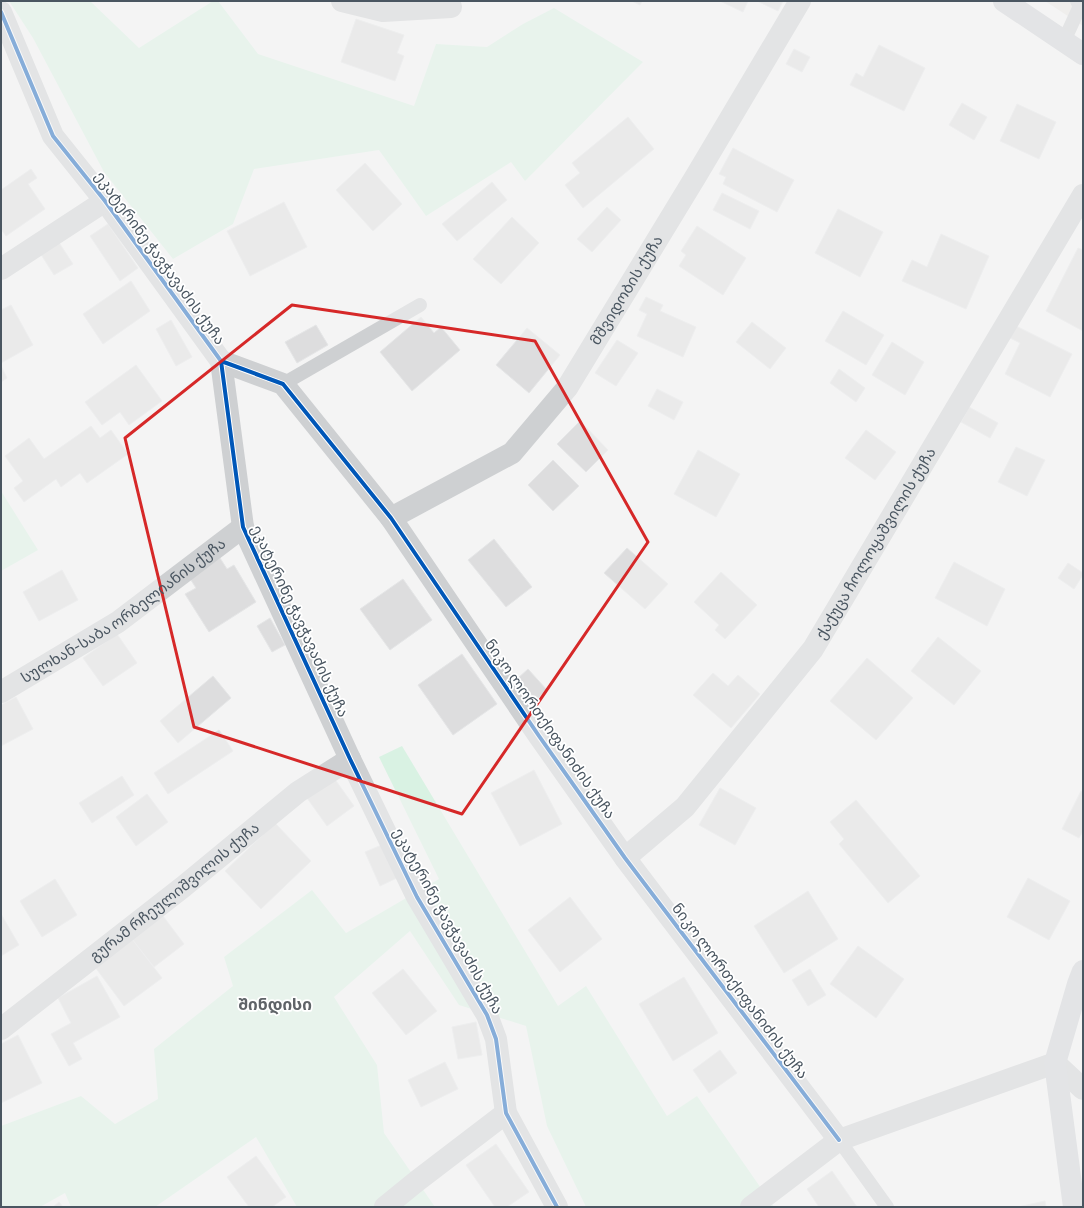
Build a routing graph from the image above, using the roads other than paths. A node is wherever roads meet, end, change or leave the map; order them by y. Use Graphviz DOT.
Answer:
graph roads {
  1 [pos="342,1"];
  2 [pos="800,1"];
  3 [pos="1004,1"];
  4 [pos="1077,1"];
  5 [pos="451,7"];
  6 [pos="1,12"];
  7 [pos="1064,41"];
  8 [pos="1083,54"];
  9 [pos="1083,195"];
  10 [pos="105,201"];
  11 [pos="1,269"];
  12 [pos="420,305"];
  13 [pos="221,361"];
  14 [pos="283,384"];
  15 [pos="391,518"];
  16 [pos="243,526"];
  17 [pos="1,692"];
  18 [pos="350,759"];
  19 [pos="625,858"];
  20 [pos="1083,971"];
  21 [pos="1,1030"];
  22 [pos="1055,1063"];
  23 [pos="1083,1089"];
  24 [pos="506,1113"];
  25 [pos="839,1140"];
  26 [pos="385,1207"];
  27 [pos="557,1207"];
  28 [pos="751,1207"];
  29 [pos="887,1207"];
  30 [pos="1074,1207"];
  1 -- 5 [label="street"];
  2 -- 15 [label="street, მშვიდობის ქუჩა"];
  3 -- 7 [label="main road"];
  4 -- 7 [label="lane"];
  6 -- 10 [label="street, ეკატერინე ჭავჭავაძის ქუჩა"];
  7 -- 8 [label="main road"];
  9 -- 19 [label="street, ქაქუცა ჩოლოყაშვილის ქუჩა"];
  10 -- 11 [label="street"];
  10 -- 13 [label="street, ეკატერინე ჭავჭავაძის ქუჩა"];
  12 -- 14 [label="lane"];
  13 -- 14 [label="street"];
  13 -- 16 [label="street, ეკატერინე ჭავჭავაძის ქუჩა"];
  14 -- 15 [label="street, ნიკო ლორთქიფანიძის ქუჩა"];
  15 -- 19 [label="street, ნიკო ლორთქიფანიძის ქუჩა"];
  16 -- 17 [label="street, სულხან-საბა ორბელიანის ქუჩა"];
  16 -- 18 [label="street, ეკატერინე ჭავჭავაძის ქუჩა"];
  18 -- 21 [label="street, გურამ რჩეულიშვილის ქუჩა"];
  18 -- 24 [label="street, ეკატერინე ჭავჭავაძის ქუჩა"];
  19 -- 25 [label="street, ნიკო ლორთქიფანიძის ქუჩა"];
  20 -- 22 [label="main road"];
  22 -- 23 [label="street"];
  22 -- 25 [label="street"];
  22 -- 30 [label="main road"];
  24 -- 26 [label="street"];
  24 -- 27 [label="street, ეკატერინე ჭავჭავაძის ქუჩა"];
  25 -- 28 [label="street"];
  25 -- 29 [label="lane"];
}
